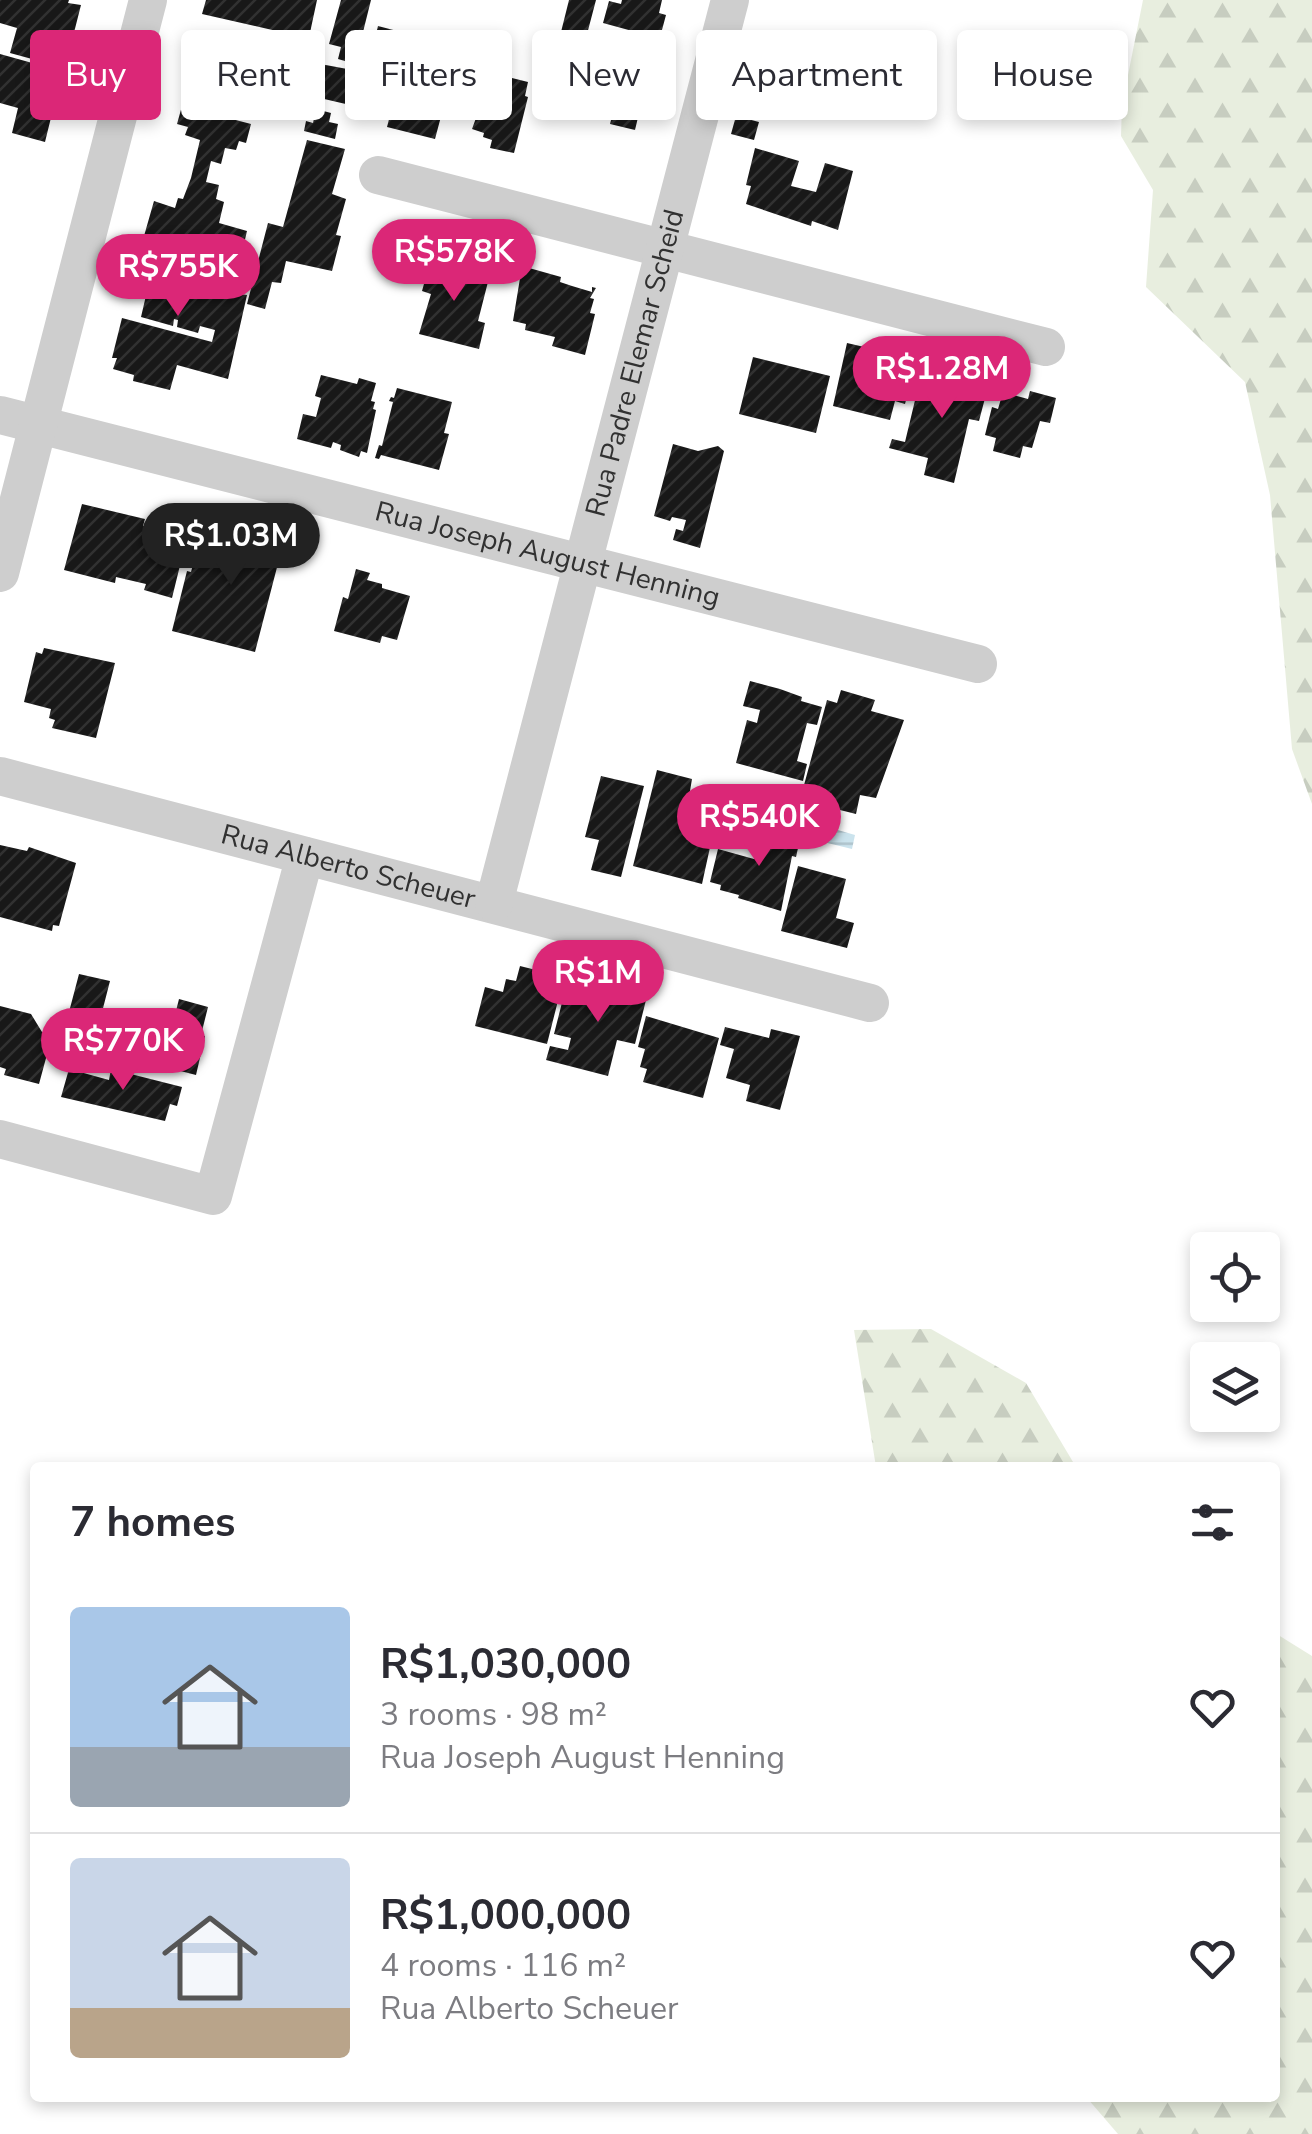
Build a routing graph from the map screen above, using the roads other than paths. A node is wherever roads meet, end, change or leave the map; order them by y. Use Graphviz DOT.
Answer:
graph roads {
  1 [pos="148,0"];
  2 [pos="730,0"];
  3 [pos="378,175"];
  4 [pos="664,250"];
  5 [pos="1046,347"];
  6 [pos="0,414"];
  7 [pos="37,424"];
  8 [pos="583,563"];
  9 [pos="0,573"];
  10 [pos="978,664"];
  11 [pos="0,776"];
  12 [pos="306,856"];
  13 [pos="494,903"];
  14 [pos="870,1003"];
  15 [pos="0,1139"];
  1 -- 7 [label="street"];
  2 -- 4 [label="street, Rua Padre Elemar Scheid"];
  3 -- 4 [label="street"];
  4 -- 5 [label="street"];
  4 -- 8 [label="street, Rua Padre Elemar Scheid"];
  6 -- 7 [label="street, Rua Joseph August Henning"];
  7 -- 8 [label="street, Rua Joseph August Henning"];
  7 -- 9 [label="street"];
  8 -- 10 [label="street, Rua Joseph August Henning"];
  8 -- 13 [label="street, Rua Padre Elemar Scheid"];
  11 -- 12 [label="street, Rua Alberto Scheuer"];
  12 -- 13 [label="street, Rua Alberto Scheuer"];
  12 -- 15 [label="street"];
  13 -- 14 [label="street, Rua Alberto Scheuer"];
}
